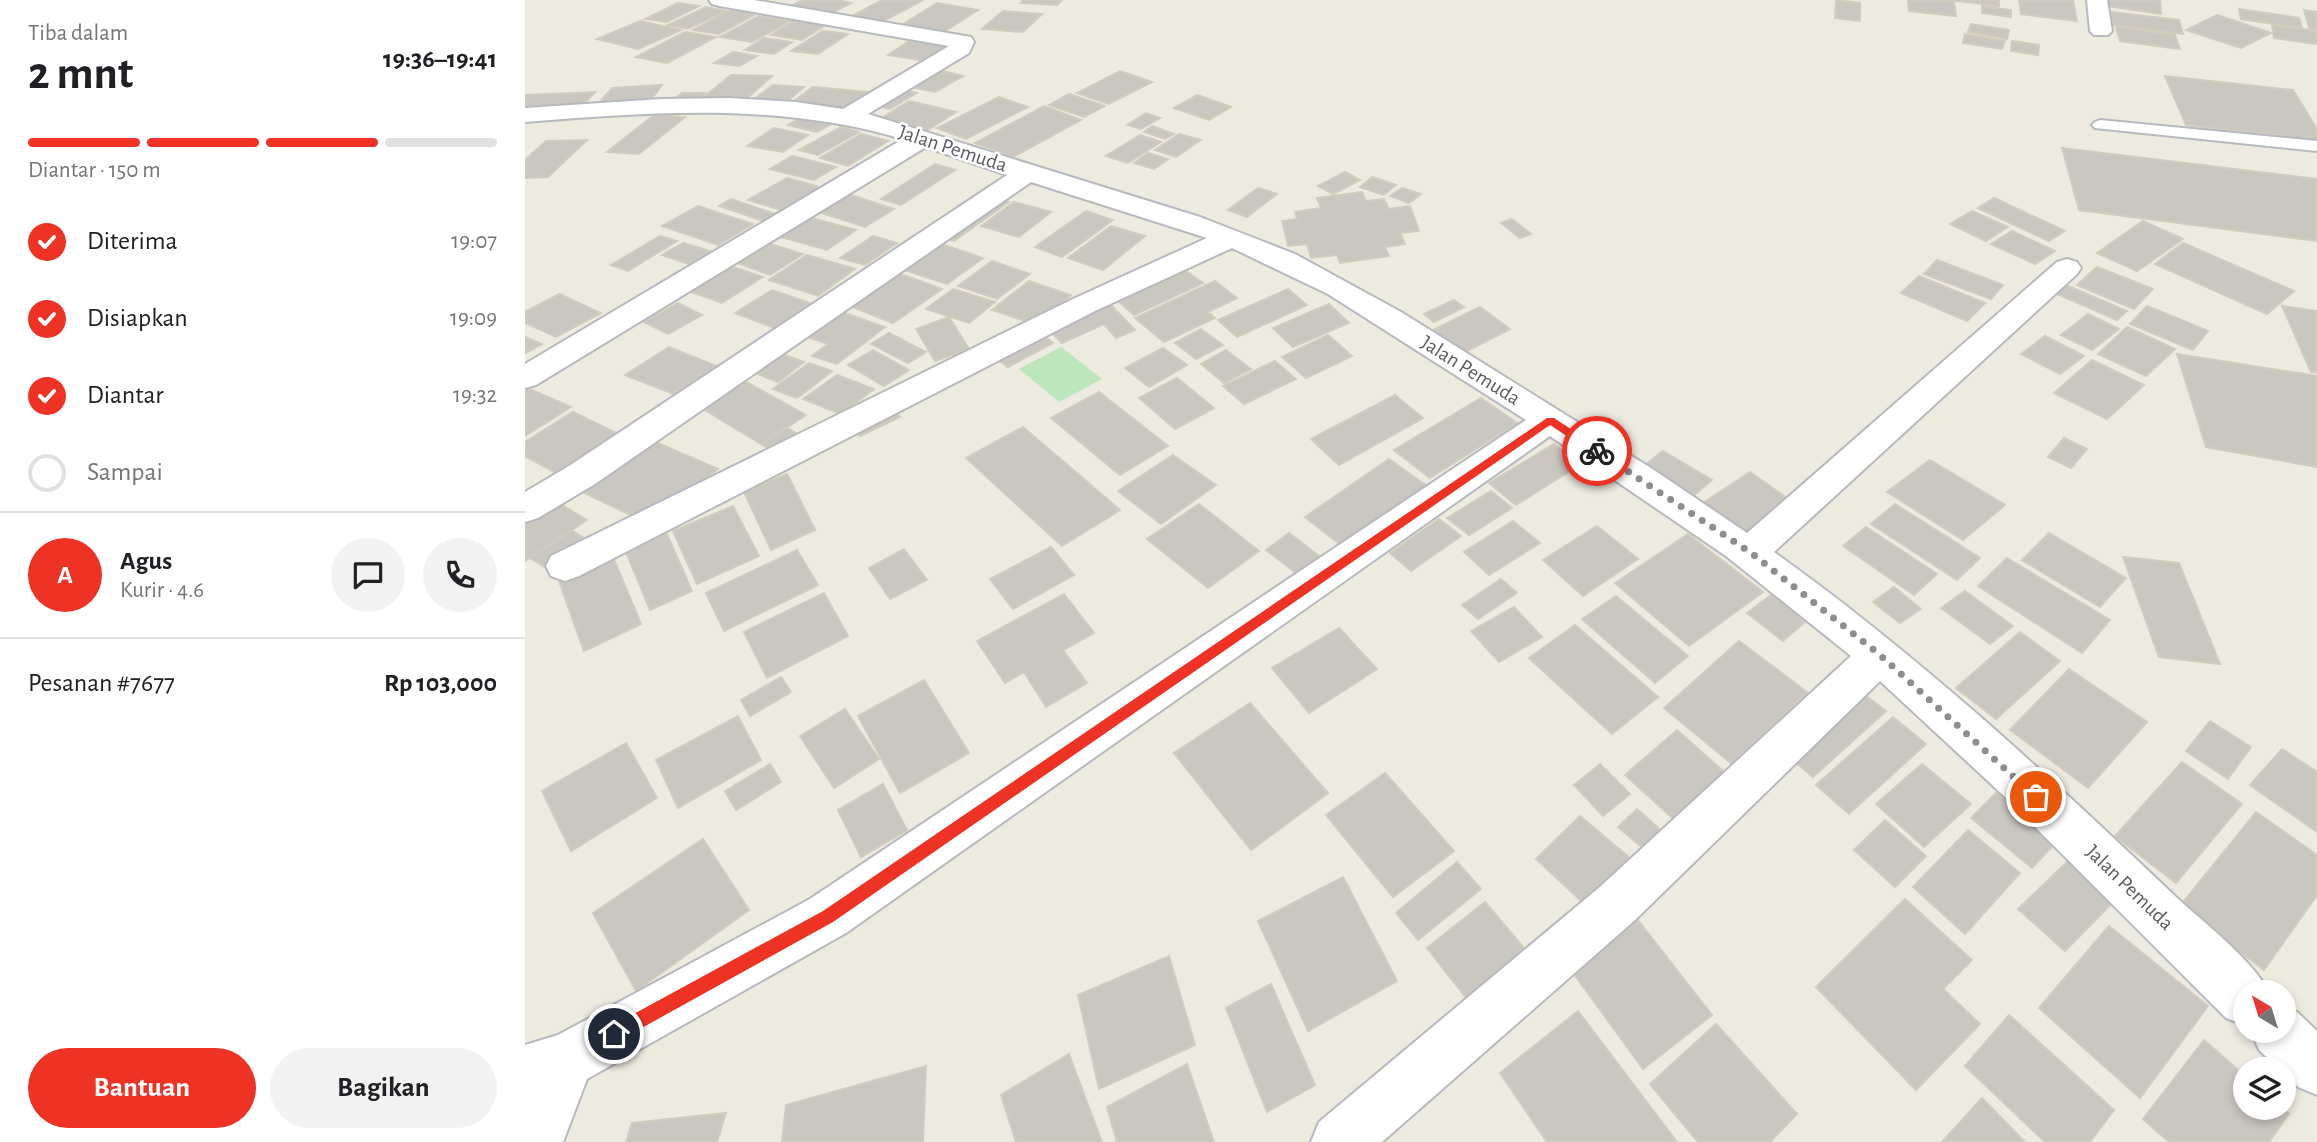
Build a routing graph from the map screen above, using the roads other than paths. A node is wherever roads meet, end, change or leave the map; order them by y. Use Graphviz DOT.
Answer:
graph roads {
  1 [pos="719,0"];
  2 [pos="798,0"];
  3 [pos="2097,0"];
  4 [pos="774,11"];
  5 [pos="2101,31"];
  6 [pos="525,115"];
  7 [pos="847,117"];
  8 [pos="2100,125"];
  9 [pos="923,138"];
  10 [pos="2317,146"];
  11 [pos="1027,173"];
  12 [pos="1231,238"];
  13 [pos="2067,268"];
  14 [pos="525,378"];
  15 [pos="1550,420"];
  16 [pos="525,509"];
  17 [pos="1750,552"];
  18 [pos="565,566"];
  19 [pos="1879,654"];
  20 [pos="2233,987"];
  21 [pos="2291,1043"];
  22 [pos="546,1066"];
  23 [pos="2317,1068"];
  24 [pos="532,1142"];
  25 [pos="1339,1142"];
  1 -- 4 [label="street"];
  2 -- 4 [label="street"];
  3 -- 5 [label="street"];
  4 -- 7 [label="street"];
  6 -- 7 [label="street, Jalan Pemuda"];
  7 -- 9 [label="street, Jalan Pemuda"];
  8 -- 10 [label="lane"];
  9 -- 11 [label="street, Jalan Pemuda"];
  9 -- 14 [label="street"];
  11 -- 12 [label="street, Jalan Pemuda"];
  11 -- 16 [label="street"];
  12 -- 15 [label="street, Jalan Pemuda"];
  12 -- 18 [label="street"];
  13 -- 17 [label="street"];
  15 -- 17 [label="street, Jalan Pemuda"];
  15 -- 22 [label="street"];
  17 -- 19 [label="street, Jalan Pemuda"];
  19 -- 20 [label="street, Jalan Pemuda"];
  19 -- 25 [label="street"];
  21 -- 23 [label="street"];
  22 -- 24 [label="street"];
}
